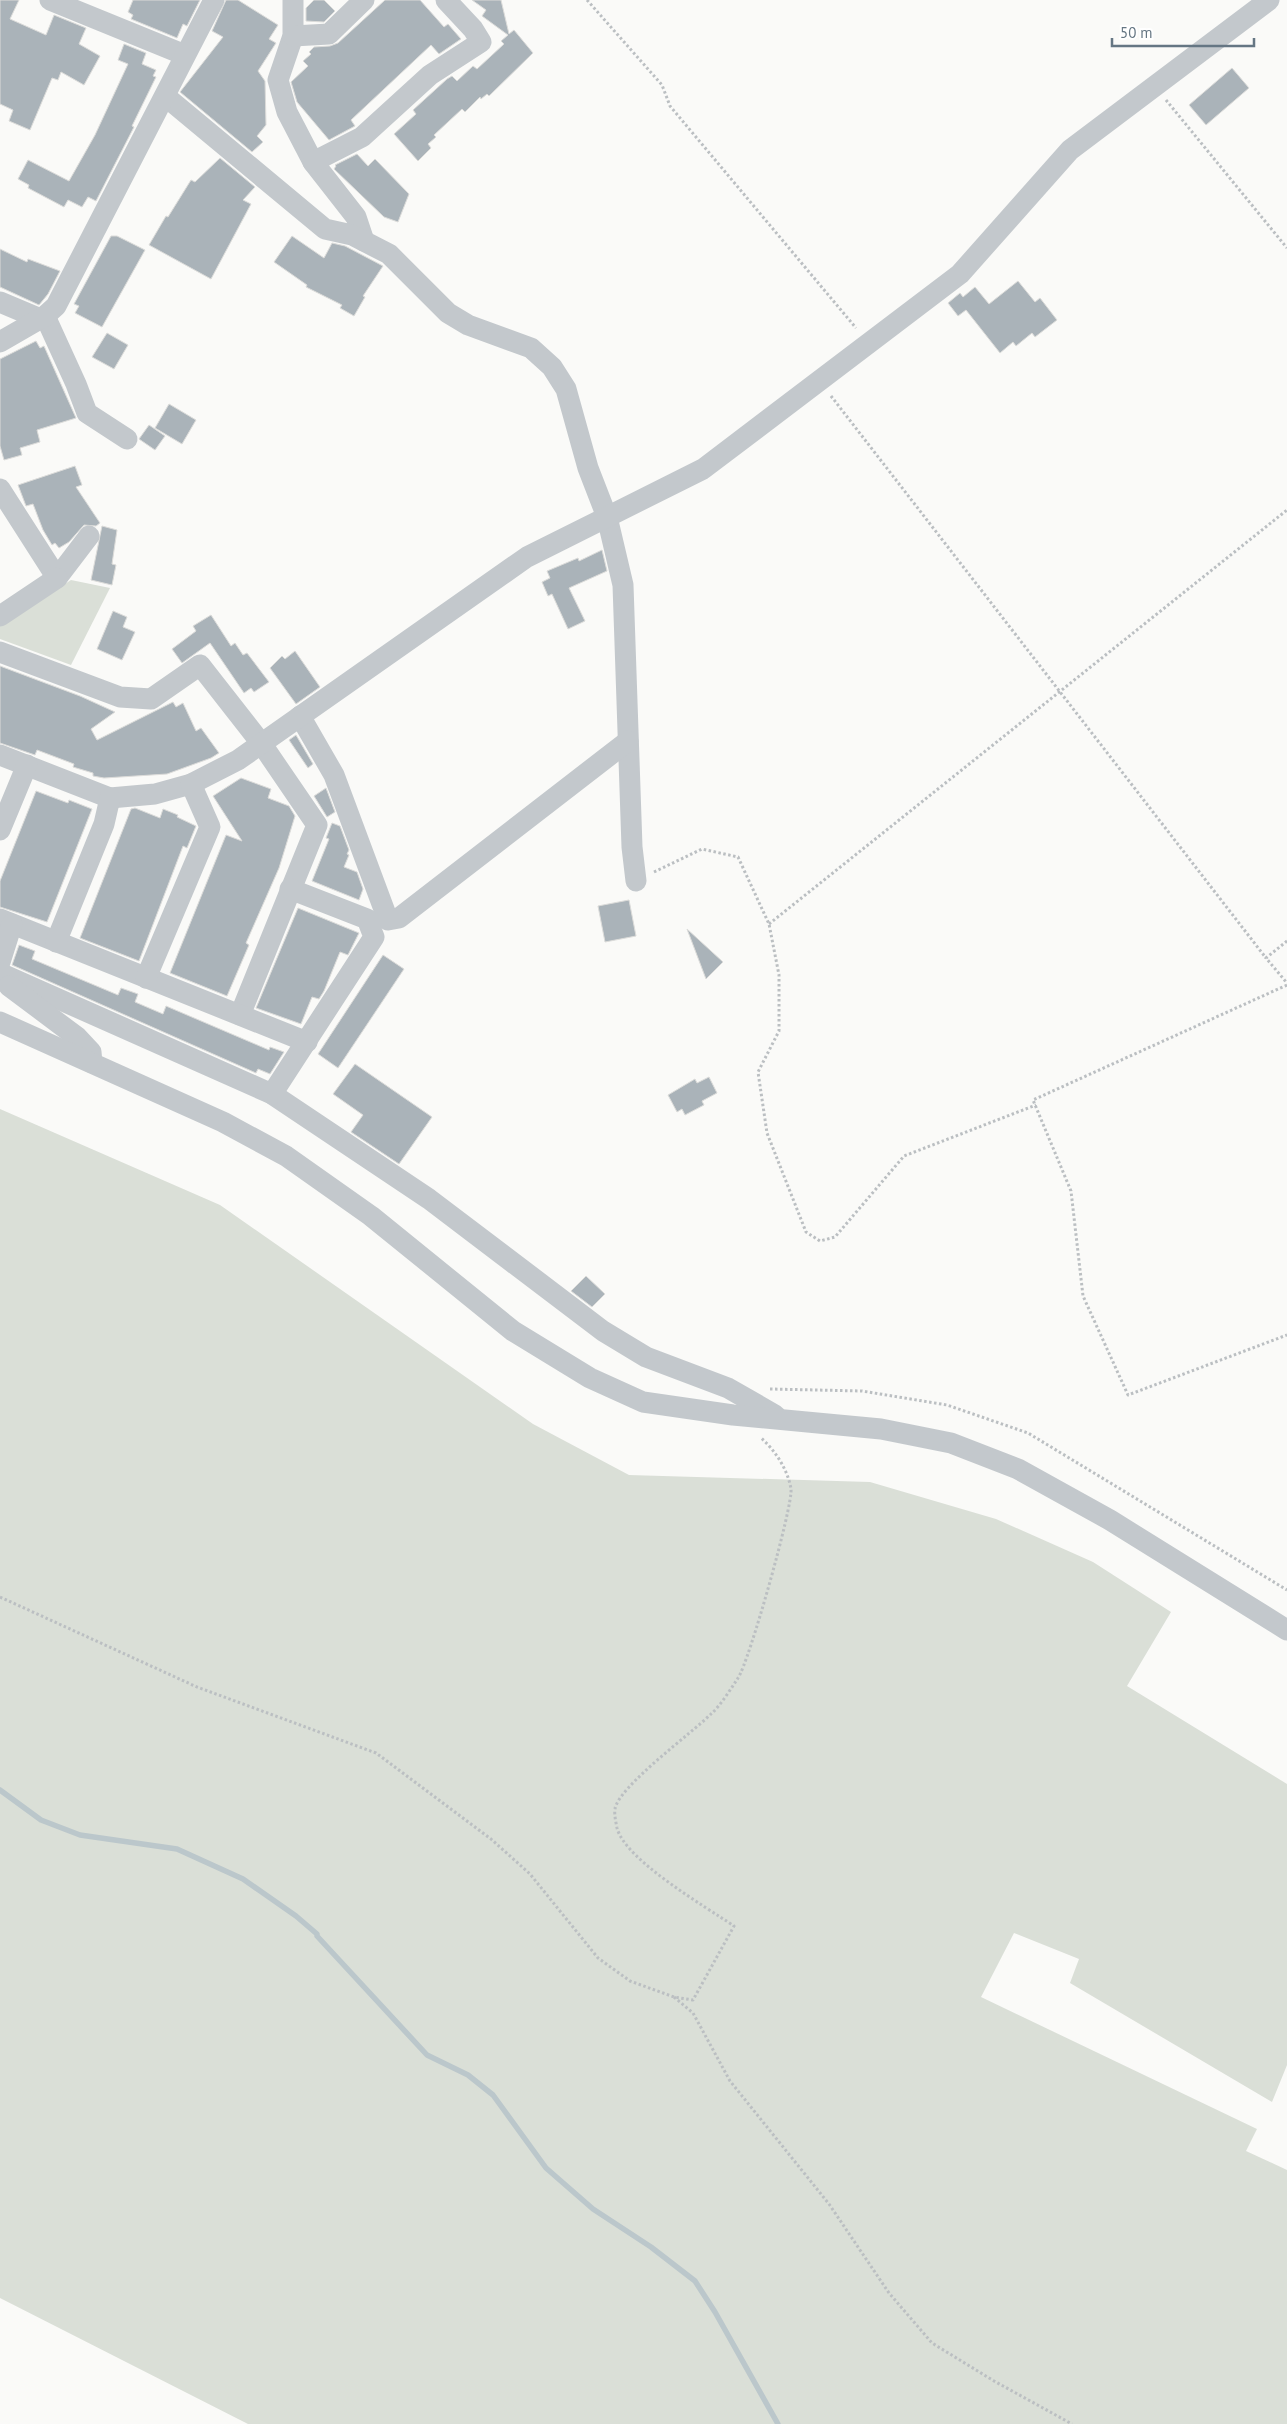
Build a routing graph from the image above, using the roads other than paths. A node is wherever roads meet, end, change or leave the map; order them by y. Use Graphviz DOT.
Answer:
graph roads {
  1 [pos="50,0"];
  2 [pos="214,0"];
  3 [pos="293,0"];
  4 [pos="364,0"];
  5 [pos="446,0"];
  6 [pos="1269,0"];
  7 [pos="293,36"];
  8 [pos="185,55"];
  9 [pos="165,96"];
  10 [pos="313,162"];
  11 [pos="364,241"];
  12 [pos="0,302"];
  13 [pos="42,317"];
  14 [pos="0,342"];
  15 [pos="127,439"];
  16 [pos="0,490"];
  17 [pos="607,517"];
  18 [pos="89,536"];
  19 [pos="57,578"];
  20 [pos="0,616"];
  21 [pos="0,652"];
  22 [pos="300,716"];
  23 [pos="628,740"];
  24 [pos="261,743"];
  25 [pos="0,755"];
  26 [pos="27,765"];
  27 [pos="192,784"];
  28 [pos="110,798"];
  29 [pos="0,830"];
  30 [pos="636,881"];
  31 [pos="290,889"];
  32 [pos="388,920"];
  33 [pos="6,922"];
  34 [pos="374,937"];
  35 [pos="56,942"];
  36 [pos="0,962"];
  37 [pos="0,975"];
  38 [pos="146,978"];
  39 [pos="240,1015"];
  40 [pos="0,1022"];
  41 [pos="307,1042"];
  42 [pos="92,1064"];
  43 [pos="272,1094"];
  44 [pos="781,1418"];
  45 [pos="1287,1630"];
  1 -- 8 [label="street"];
  2 -- 8 [label="street"];
  3 -- 7 [label="street"];
  4 -- 7 [label="street"];
  5 -- 10 [label="street"];
  6 -- 17 [label="street"];
  7 -- 10 [label="street"];
  8 -- 9 [label="street"];
  9 -- 11 [label="street"];
  9 -- 13 [label="street"];
  10 -- 11 [label="street"];
  11 -- 17 [label="street"];
  12 -- 13 [label="street"];
  13 -- 14 [label="street"];
  13 -- 15 [label="street"];
  16 -- 19 [label="street"];
  17 -- 22 [label="street"];
  17 -- 23 [label="street"];
  18 -- 19 [label="street"];
  19 -- 20 [label="street"];
  21 -- 24 [label="street"];
  22 -- 24 [label="street"];
  22 -- 32 [label="street"];
  23 -- 30 [label="street"];
  23 -- 32 [label="street"];
  24 -- 27 [label="street"];
  24 -- 31 [label="street"];
  25 -- 26 [label="street"];
  26 -- 28 [label="street"];
  26 -- 29 [label="street"];
  27 -- 28 [label="street"];
  27 -- 38 [label="street"];
  28 -- 35 [label="street"];
  31 -- 34 [label="street"];
  31 -- 39 [label="street"];
  32 -- 34 [label="street"];
  33 -- 35 [label="street"];
  33 -- 36 [label="street"];
  34 -- 41 [label="street"];
  35 -- 38 [label="street"];
  37 -- 42 [label="street"];
  37 -- 43 [label="street"];
  38 -- 39 [label="street"];
  39 -- 41 [label="street"];
  40 -- 42 [label="street"];
  41 -- 43 [label="street"];
  42 -- 44 [label="street"];
  43 -- 44 [label="street"];
  44 -- 45 [label="street"];
}
